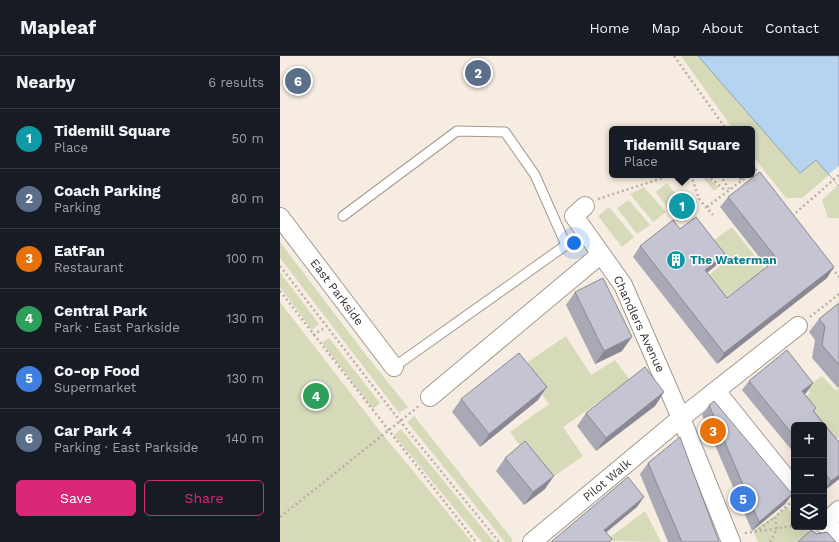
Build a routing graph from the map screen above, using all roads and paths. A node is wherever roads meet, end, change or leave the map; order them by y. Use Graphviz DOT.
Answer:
graph roads {
  1 [pos="674,56"];
  2 [pos="724,126"];
  3 [pos="756,170"];
  4 [pos="839,175"];
  5 [pos="762,177"];
  6 [pos="663,178"];
  7 [pos="692,178"];
  8 [pos="711,178"];
  9 [pos="722,178"];
  10 [pos="740,178"];
  11 [pos="745,178"];
  12 [pos="742,180"];
  13 [pos="728,190"];
  14 [pos="699,199"];
  15 [pos="707,207"];
  16 [pos="580,211"];
  17 [pos="788,211"];
  18 [pos="713,215"];
  19 [pos="342,216"];
  20 [pos="280,217"];
  21 [pos="792,217"];
  22 [pos="796,222"];
  23 [pos="670,225"];
  24 [pos="601,254"];
  25 [pos="828,263"];
  26 [pos="280,266"];
  27 [pos="839,277"];
  28 [pos="280,291"];
  29 [pos="839,294"];
  30 [pos="326,326"];
  31 [pos="798,326"];
  32 [pos="313,335"];
  33 [pos="394,367"];
  34 [pos="716,391"];
  35 [pos="426,400"];
  36 [pos="681,418"];
  37 [pos="400,421"];
  38 [pos="388,431"];
  39 [pos="791,484"];
  40 [pos="791,502"];
  41 [pos="280,517"];
  42 [pos="775,517"];
  43 [pos="827,526"];
  44 [pos="791,527"];
  45 [pos="777,529"];
  46 [pos="755,532"];
  47 [pos="839,537"];
  48 [pos="730,539"];
  49 [pos="476,542"];
  50 [pos="499,542"];
  51 [pos="532,542"];
  52 [pos="770,542"];
  1 -- 2 [label="path"];
  3 -- 5 [label="path"];
  4 -- 21 [label="path"];
  6 -- 16 [label="path"];
  7 -- 14 [label="path"];
  8 -- 13 [label="path"];
  9 -- 13 [label="path"];
  10 -- 12 [label="path"];
  11 -- 12 [label="path"];
  12 -- 13 [label="path"];
  13 -- 15 [label="path"];
  14 -- 15 [label="path"];
  14 -- 23 [label="path"];
  15 -- 18 [label="path"];
  16 -- 24 [label="street, Chandlers Avenue"];
  17 -- 21 [label="path"];
  19 -- 33 [label="lane"];
  20 -- 33 [label="street, East Parkside"];
  21 -- 22 [label="path"];
  24 -- 35 [label="street"];
  24 -- 36 [label="street, Chandlers Avenue"];
  25 -- 27 [label="path"];
  26 -- 30 [label="path"];
  28 -- 32 [label="path"];
  29 -- 31 [label="path"];
  30 -- 32 [label="path"];
  30 -- 37 [label="path"];
  31 -- 34 [label="street"];
  32 -- 38 [label="path"];
  34 -- 36 [label="street"];
  34 -- 39 [label="street"];
  35 -- 37 [label="path"];
  36 -- 48 [label="street, Chandlers Avenue"];
  36 -- 51 [label="street, Pilot Walk"];
  37 -- 38 [label="path"];
  37 -- 50 [label="path"];
  38 -- 41 [label="path"];
  38 -- 49 [label="path"];
  40 -- 42 [label="path"];
  42 -- 45 [label="path"];
  42 -- 46 [label="path"];
  43 -- 47 [label="street"];
  44 -- 45 [label="path"];
  45 -- 46 [label="path"];
  45 -- 52 [label="path"];
  46 -- 48 [label="path"];
}
